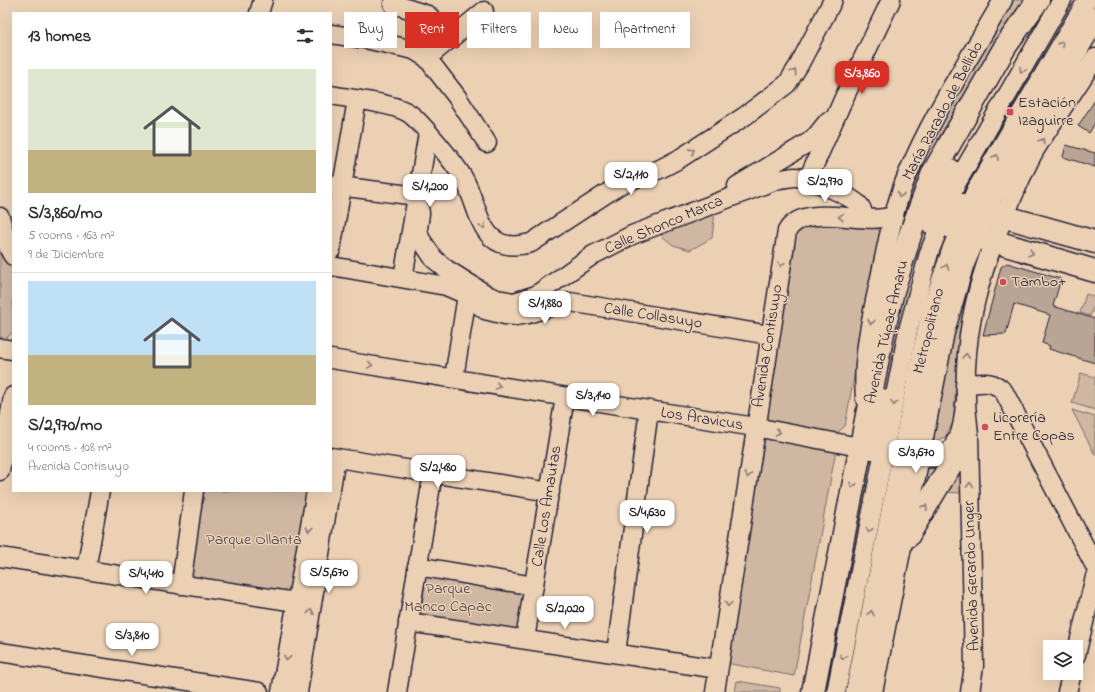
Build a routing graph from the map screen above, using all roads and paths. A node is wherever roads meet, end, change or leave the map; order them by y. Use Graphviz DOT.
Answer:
graph roads {
  1 [pos="263,0"];
  2 [pos="833,0"];
  3 [pos="891,0"];
  4 [pos="1003,0"];
  5 [pos="1038,0"];
  6 [pos="1044,0"];
  7 [pos="1062,0"];
  8 [pos="1087,0"];
  9 [pos="393,4"];
  10 [pos="484,11"];
  11 [pos="259,12"];
  12 [pos="421,12"];
  13 [pos="1095,18"];
  14 [pos="459,33"];
  15 [pos="332,34"];
  16 [pos="440,48"];
  17 [pos="427,58"];
  18 [pos="1095,58"];
  19 [pos="332,95"];
  20 [pos="357,100"];
  21 [pos="843,100"];
  22 [pos="428,134"];
  23 [pos="487,143"];
  24 [pos="808,179"];
  25 [pos="337,185"];
  26 [pos="417,196"];
  27 [pos="705,207"];
  28 [pos="986,211"];
  29 [pos="894,215"];
  30 [pos="862,217"];
  31 [pos="959,225"];
  32 [pos="1,230"];
  33 [pos="332,239"];
  34 [pos="1095,242"];
  35 [pos="906,251"];
  36 [pos="12,254"];
  37 [pos="332,266"];
  38 [pos="1095,272"];
  39 [pos="403,278"];
  40 [pos="466,295"];
  41 [pos="770,335"];
  42 [pos="0,348"];
  43 [pos="12,350"];
  44 [pos="332,359"];
  45 [pos="454,378"];
  46 [pos="965,385"];
  47 [pos="565,397"];
  48 [pos="12,400"];
  49 [pos="965,404"];
  50 [pos="649,410"];
  51 [pos="867,414"];
  52 [pos="755,427"];
  53 [pos="957,442"];
  54 [pos="2,445"];
  55 [pos="888,453"];
  56 [pos="333,458"];
  57 [pos="0,471"];
  58 [pos="332,473"];
  59 [pos="433,473"];
  60 [pos="100,492"];
  61 [pos="194,492"];
  62 [pos="316,492"];
  63 [pos="330,492"];
  64 [pos="550,492"];
  65 [pos="899,552"];
  66 [pos="0,557"];
  67 [pos="418,566"];
  68 [pos="1095,566"];
  69 [pos="86,570"];
  70 [pos="1095,577"];
  71 [pos="181,585"];
  72 [pos="534,586"];
  73 [pos="296,602"];
  74 [pos="408,622"];
  75 [pos="526,639"];
  76 [pos="1084,645"];
  77 [pos="0,652"];
  78 [pos="616,653"];
  79 [pos="718,669"];
  80 [pos="1070,680"];
  81 [pos="186,686"];
  82 [pos="259,692"];
  83 [pos="281,692"];
  84 [pos="298,692"];
  85 [pos="397,692"];
  86 [pos="715,692"];
  87 [pos="813,692"];
  88 [pos="836,692"];
  89 [pos="855,692"];
  90 [pos="871,692"];
  91 [pos="970,692"];
  92 [pos="1067,692"];
  1 -- 11 [label="street"];
  22 -- 2 [label="street, one-way"];
  3 -- 21 [label="street"];
  4 -- 29 [label="street, María Parado de Bellido, one-way"];
  5 -- 35 [label="main road, Avenida Túpac Amaru"];
  6 -- 31 [label="main road"];
  7 -- 31 [label="street, Metropolitano, one-way"];
  28 -- 8 [label="street, one-way"];
  9 -- 12 [label="street"];
  10 -- 14 [label="street"];
  13 -- 28 [label="main road, Avenida Túpac Amaru"];
  15 -- 17 [label="street"];
  16 -- 17 [label="street"];
  17 -- 23 [label="street"];
  28 -- 18 [label="street, one-way"];
  19 -- 20 [label="street"];
  20 -- 22 [label="street"];
  20 -- 25 [label="street"];
  21 -- 24 [label="street"];
  21 -- 27 [label="street"];
  22 -- 26 [label="street"];
  24 -- 27 [label="street, Calle Shonco Marca"];
  24 -- 30 [label="street, Calle Shonco Marca"];
  25 -- 26 [label="street"];
  25 -- 33 [label="street"];
  26 -- 27 [label="street, Calle Shonco Marca"];
  26 -- 39 [label="street"];
  28 -- 31 [label="main road, Avenida Túpac Amaru"];
  28 -- 31 [label="main road"];
  28 -- 34 [label="main road"];
  29 -- 30 [label="street, Avenida Contisuyo"];
  29 -- 51 [label="street, María Parado de Bellido, one-way"];
  30 -- 41 [label="street, Avenida Contisuyo, one-way"];
  31 -- 35 [label="main road"];
  31 -- 38 [label="main road, one-way"];
  46 -- 31 [label="street, Avenida Gerardo Unger, one-way"];
  55 -- 31 [label="main road, Avenida Túpac Amaru, one-way"];
  31 -- 55 [label="street, Metropolitano, one-way"];
  32 -- 36 [label="street"];
  35 -- 51 [label="main road, Avenida Túpac Amaru"];
  37 -- 39 [label="street, Calle Collasuyo"];
  39 -- 40 [label="street, Calle Collasuyo"];
  40 -- 41 [label="street, Calle Collasuyo"];
  40 -- 45 [label="street"];
  41 -- 52 [label="street, Avenida Contisuyo"];
  42 -- 43 [label="street"];
  44 -- 45 [label="street, Los Aravicus, one-way"];
  45 -- 47 [label="street, Los Aravicus, one-way"];
  46 -- 49 [label="street, Avenida Gerardo Unger"];
  46 -- 68 [label="street"];
  47 -- 50 [label="street, Los Aravicus"];
  47 -- 64 [label="street, Calle Los Amautas"];
  48 -- 54 [label="street"];
  49 -- 53 [label="street, Los Aravicus"];
  91 -- 49 [label="street, Avenida Gerardo Unger, one-way"];
  50 -- 52 [label="street, Los Aravicus"];
  50 -- 78 [label="street"];
  51 -- 55 [label="main road, Avenida Túpac Amaru"];
  52 -- 55 [label="street, Los Aravicus, one-way"];
  52 -- 79 [label="street, Avenida Contisuyo, one-way"];
  53 -- 55 [label="street, Los Aravicus"];
  65 -- 53 [label="main road, one-way"];
  54 -- 57 [label="street"];
  55 -- 65 [label="main road, Avenida Túpac Amaru"];
  55 -- 87 [label="main road, Avenida Túpac Amaru, one-way"];
  55 -- 88 [label="street, Metropolitano, one-way"];
  89 -- 55 [label="street, Metropolitano, one-way"];
  56 -- 58 [label="street"];
  56 -- 59 [label="street"];
  59 -- 64 [label="street"];
  59 -- 67 [label="street"];
  60 -- 69 [label="street"];
  61 -- 71 [label="street"];
  62 -- 73 [label="street, one-way"];
  84 -- 63 [label="street, one-way"];
  64 -- 72 [label="street, Calle Los Amautas"];
  65 -- 90 [label="main road, Avenida Túpac Amaru"];
  66 -- 69 [label="street"];
  67 -- 72 [label="street"];
  67 -- 74 [label="street"];
  69 -- 71 [label="street"];
  70 -- 76 [label="street"];
  71 -- 73 [label="street"];
  72 -- 75 [label="street, Calle Los Amautas"];
  73 -- 83 [label="street, one-way"];
  74 -- 75 [label="street"];
  74 -- 85 [label="street"];
  75 -- 78 [label="street"];
  77 -- 81 [label="street"];
  78 -- 79 [label="street"];
  79 -- 86 [label="street, Avenida Contisuyo"];
  80 -- 92 [label="street"];
  81 -- 82 [label="street"];
}
